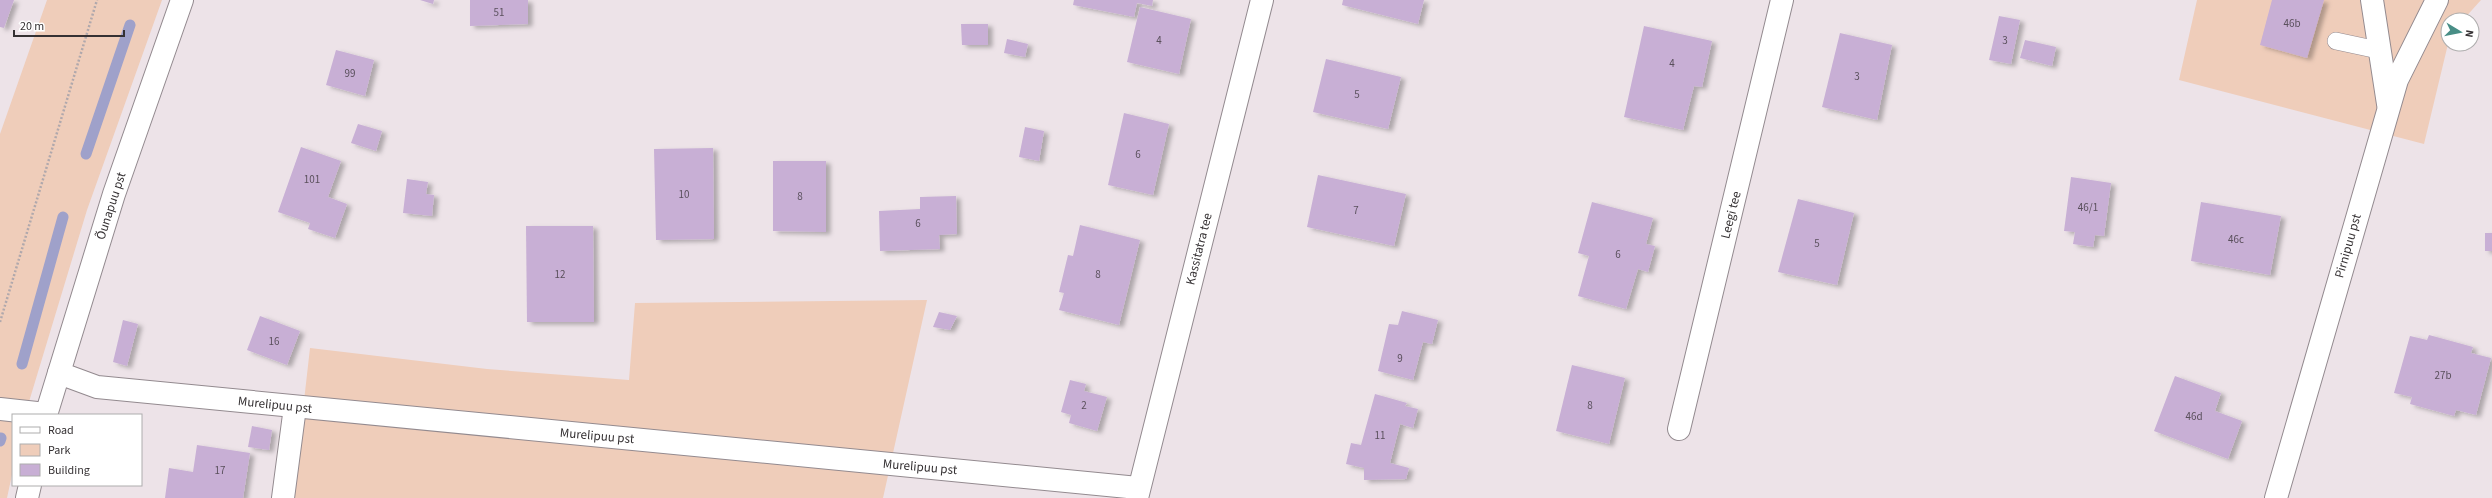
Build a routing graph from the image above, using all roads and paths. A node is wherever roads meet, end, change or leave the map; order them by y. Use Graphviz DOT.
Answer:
graph roads {
  1 [pos="97,0"];
  2 [pos="182,0"];
  3 [pos="1262,0"];
  4 [pos="1782,0"];
  5 [pos="2372,0"];
  6 [pos="2437,0"];
  7 [pos="2336,41"];
  8 [pos="2378,50"];
  9 [pos="2388,106"];
  10 [pos="0,322"];
  11 [pos="59,374"];
  12 [pos="295,407"];
  13 [pos="0,409"];
  14 [pos="38,414"];
  15 [pos="46,414"];
  16 [pos="1679,429"];
  17 [pos="30,486"];
  18 [pos="1137,493"];
  19 [pos="27,498"];
  20 [pos="283,498"];
  21 [pos="2276,498"];
  1 -- 10 [label="path"];
  2 -- 11 [label="street, Õunapuu pst"];
  3 -- 18 [label="street, Kassitatra tee"];
  4 -- 16 [label="street, Leegi tee"];
  5 -- 8 [label="street"];
  6 -- 9 [label="street, Pirnipuu pst"];
  7 -- 8 [label="lane"];
  8 -- 9 [label="street"];
  9 -- 21 [label="street, Pirnipuu pst"];
  11 -- 12 [label="street, Murelipuu pst"];
  11 -- 15 [label="street, Õunapuu pst"];
  12 -- 18 [label="street, Murelipuu pst"];
  12 -- 20 [label="street"];
  13 -- 14 [label="street"];
  17 -- 19 [label="street"];
}
